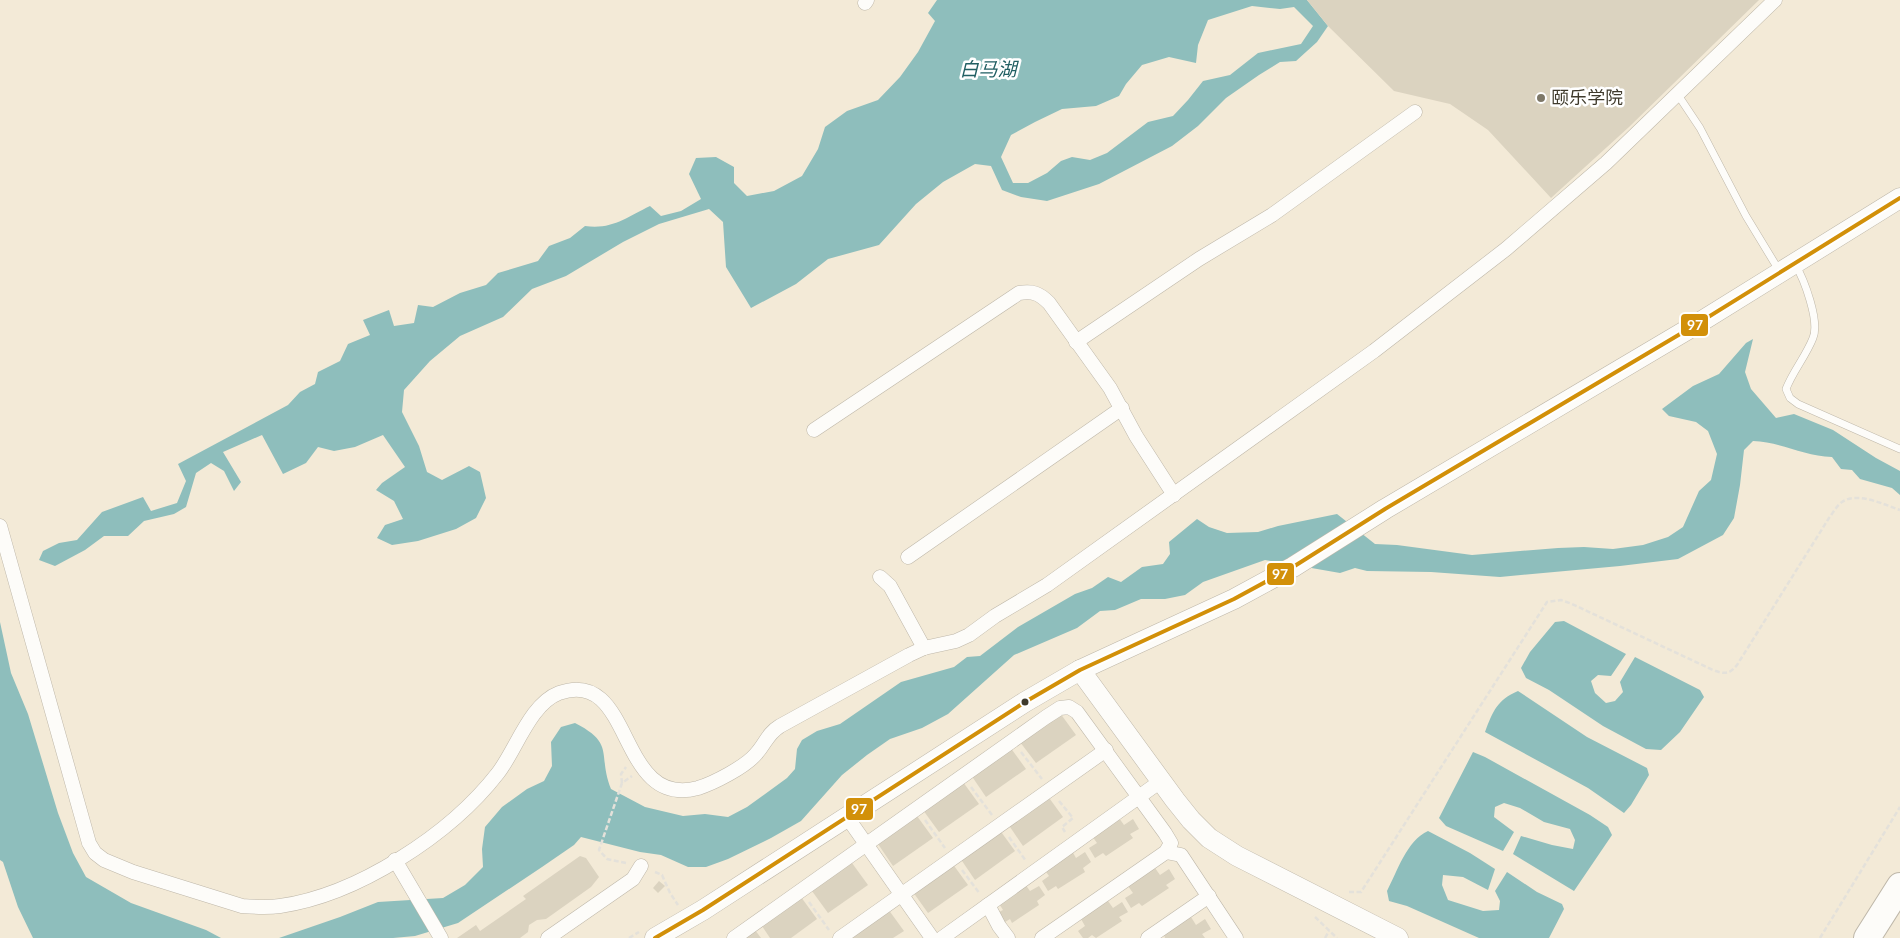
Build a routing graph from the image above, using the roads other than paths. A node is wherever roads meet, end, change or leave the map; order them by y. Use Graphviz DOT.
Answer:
graph roads {
  1 [pos="1775,0"];
  2 [pos="1678,95"];
  3 [pos="1415,112"];
  4 [pos="1900,198"];
  5 [pos="1787,268"];
  6 [pos="1076,342"];
  7 [pos="1122,408"];
  8 [pos="814,430"];
  9 [pos="1900,449"];
  10 [pos="1174,495"];
  11 [pos="0,526"];
  12 [pos="908,557"];
  13 [pos="880,577"];
  14 [pos="924,648"];
  15 [pos="1080,670"];
  16 [pos="1106,750"];
  17 [pos="1161,781"];
  18 [pos="1139,797"];
  19 [pos="847,817"];
  20 [pos="866,844"];
  21 [pos="1166,852"];
  22 [pos="395,860"];
  23 [pos="641,866"];
  24 [pos="1900,886"];
  25 [pos="901,895"];
  26 [pos="1209,896"];
  27 [pos="988,905"];
  28 [pos="835,934"];
  29 [pos="441,938"];
  30 [pos="548,938"];
  31 [pos="655,938"];
  32 [pos="734,938"];
  33 [pos="932,938"];
  34 [pos="942,938"];
  35 [pos="1008,938"];
  36 [pos="1042,938"];
  37 [pos="1148,938"];
  38 [pos="1236,938"];
  39 [pos="1398,938"];
  40 [pos="1868,938"];
  1 -- 2 [label="street"];
  2 -- 5 [label="lane"];
  2 -- 10 [label="street"];
  3 -- 6 [label="street"];
  4 -- 5 [label="street"];
  5 -- 9 [label="lane"];
  5 -- 15 [label="street"];
  6 -- 7 [label="street"];
  6 -- 8 [label="street"];
  7 -- 10 [label="street"];
  7 -- 12 [label="street"];
  10 -- 14 [label="street"];
  11 -- 22 [label="street"];
  13 -- 14 [label="street"];
  14 -- 22 [label="street"];
  15 -- 17 [label="street"];
  15 -- 19 [label="street"];
  16 -- 18 [label="street"];
  16 -- 20 [label="street"];
  16 -- 25 [label="street"];
  17 -- 18 [label="street"];
  17 -- 39 [label="street"];
  18 -- 21 [label="street"];
  18 -- 27 [label="street"];
  19 -- 20 [label="street"];
  19 -- 31 [label="street"];
  20 -- 25 [label="street"];
  20 -- 32 [label="street"];
  21 -- 26 [label="street"];
  21 -- 36 [label="street"];
  22 -- 29 [label="street"];
  23 -- 30 [label="street"];
  24 -- 40 [label="highway"];
  25 -- 28 [label="street"];
  25 -- 33 [label="street"];
  26 -- 37 [label="street"];
  26 -- 38 [label="street"];
  27 -- 34 [label="street"];
  27 -- 35 [label="street"];
}
